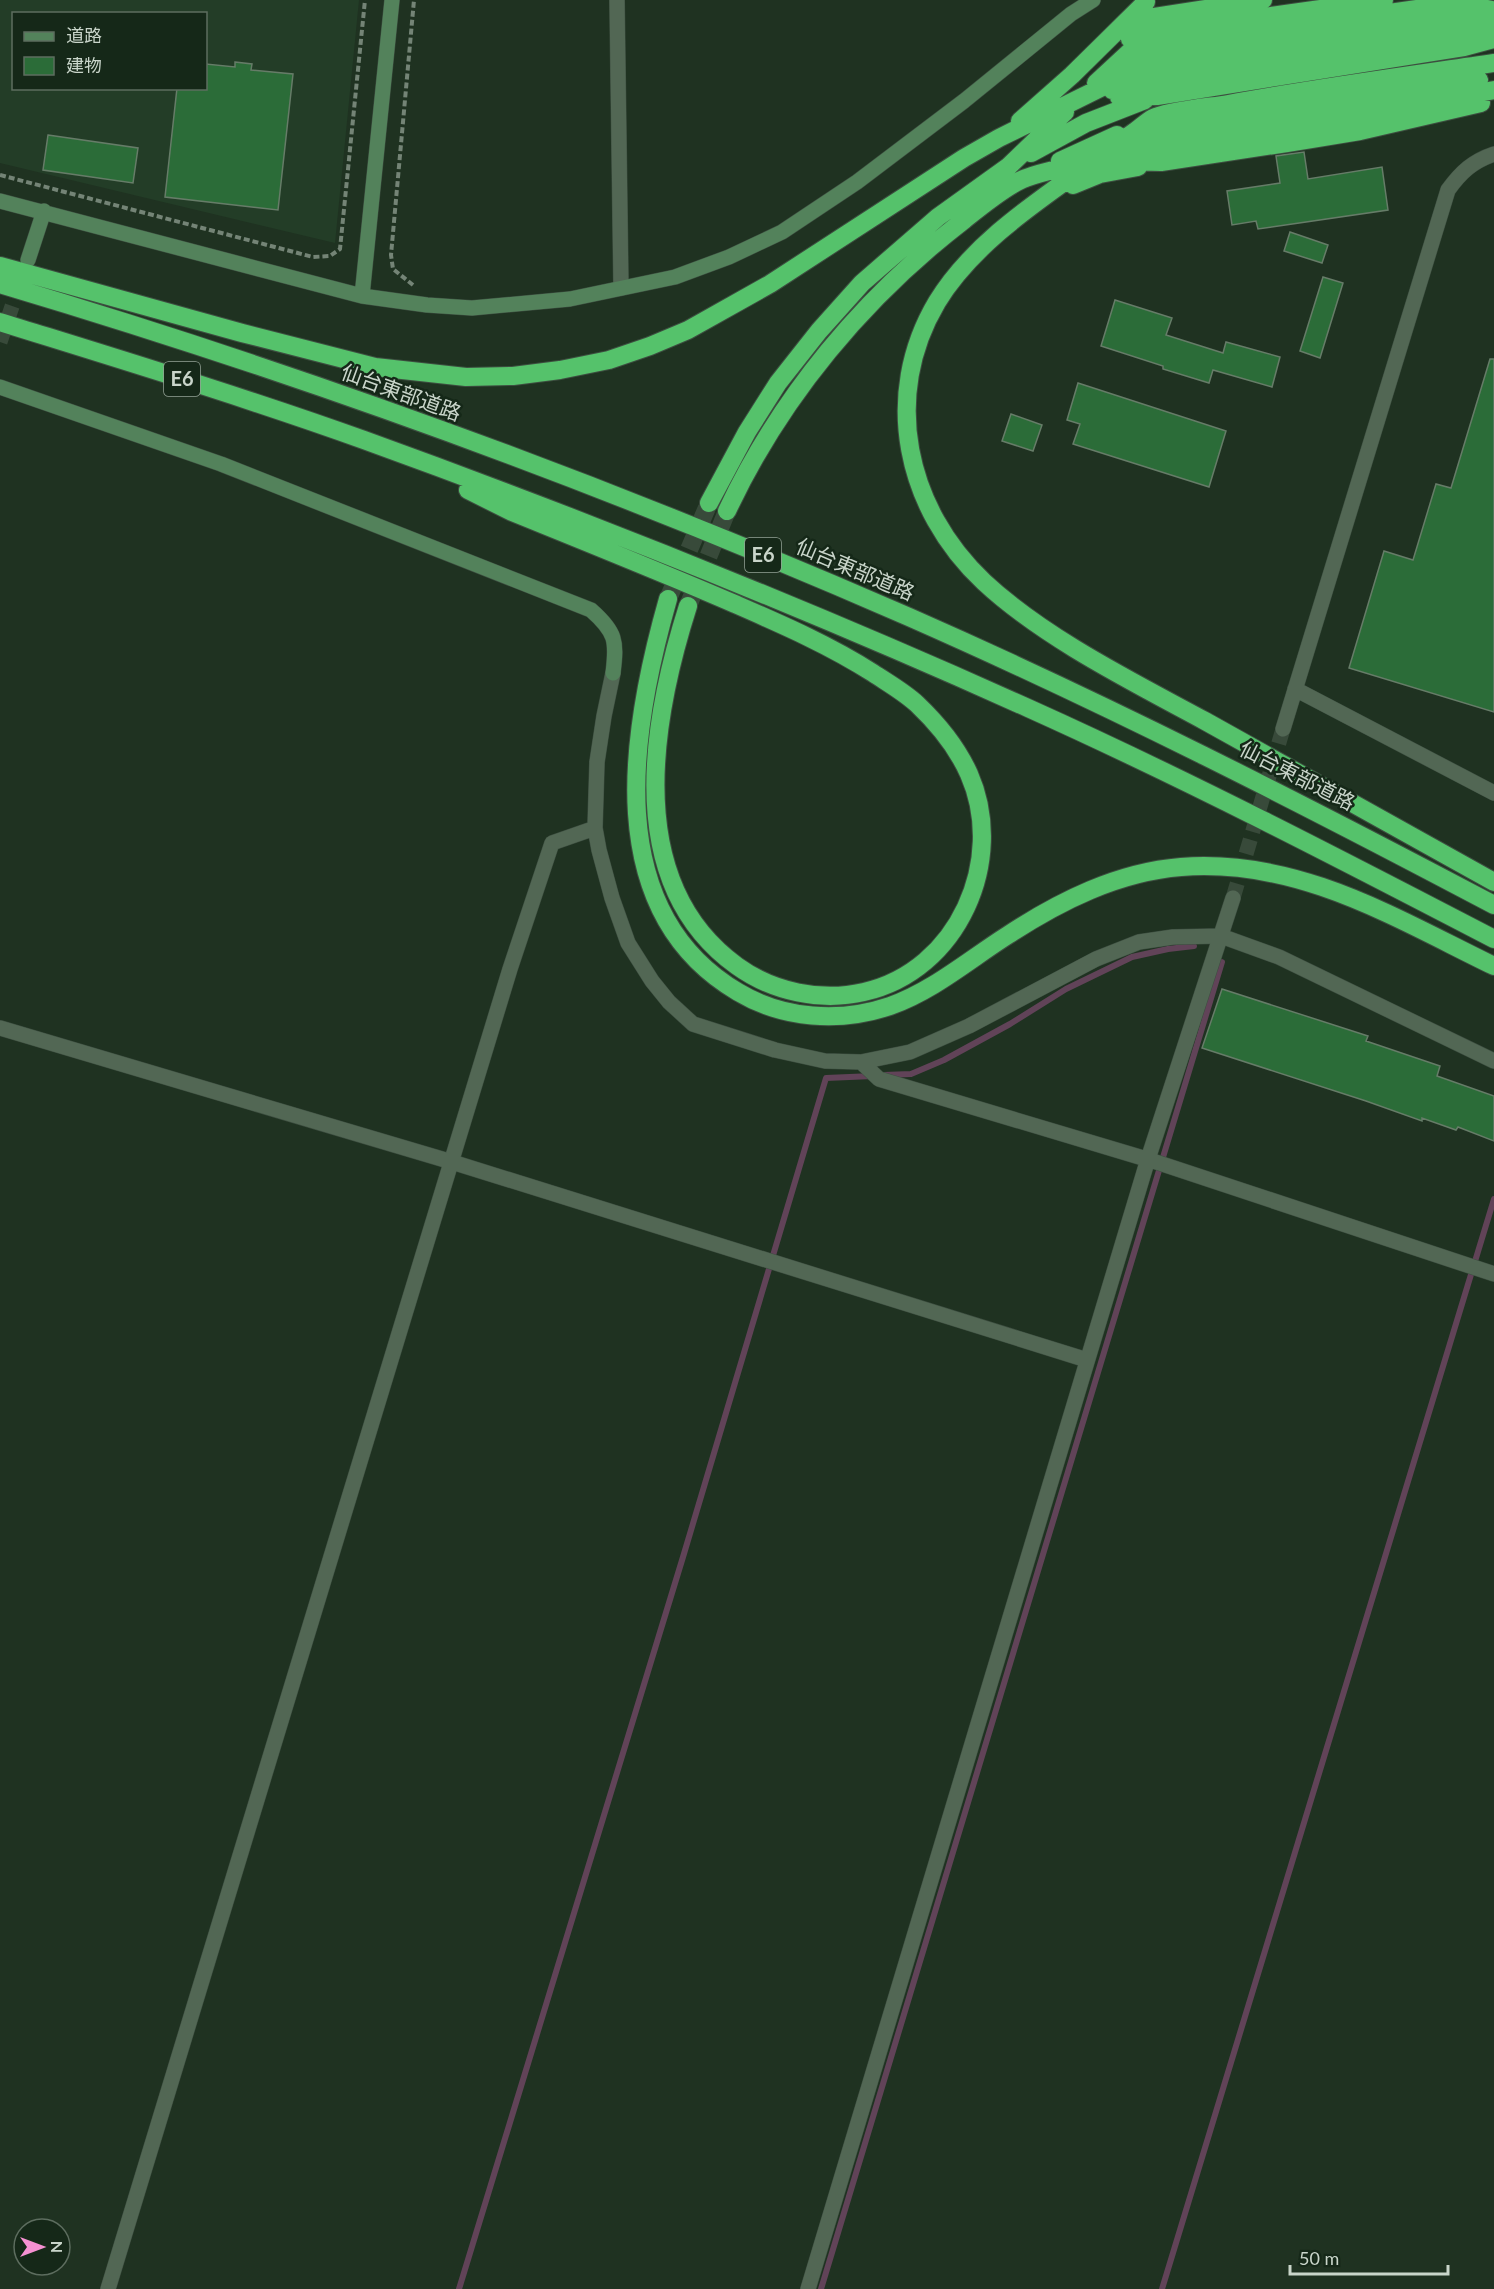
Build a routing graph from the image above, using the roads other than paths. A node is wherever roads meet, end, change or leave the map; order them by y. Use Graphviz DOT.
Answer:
graph roads {
  1 [pos="392,0"];
  2 [pos="617,0"];
  3 [pos="1093,0"];
  4 [pos="1263,0"];
  5 [pos="1384,0"];
  6 [pos="1485,0"];
  7 [pos="1152,1"];
  8 [pos="1494,3"];
  9 [pos="1494,11"];
  10 [pos="1494,20"];
  11 [pos="1494,29"];
  12 [pos="1494,39"];
  13 [pos="1494,63"];
  14 [pos="1494,78"];
  15 [pos="1494,90"];
  16 [pos="1157,96"];
  17 [pos="1081,98"];
  18 [pos="1494,99"];
  19 [pos="1154,118"];
  20 [pos="1003,136"];
  21 [pos="1494,154"];
  22 [pos="1096,160"];
  23 [pos="1161,162"];
  24 [pos="1009,166"];
  25 [pos="1024,178"];
  26 [pos="1047,194"];
  27 [pos="0,201"];
  28 [pos="44,211"];
  29 [pos="27,260"];
  30 [pos="0,266"];
  31 [pos="0,284"];
  32 [pos="621,288"];
  33 [pos="362,296"];
  34 [pos="0,322"];
  35 [pos="0,387"];
  36 [pos="363,440"];
  37 [pos="708,503"];
  38 [pos="727,511"];
  39 [pos="668,598"];
  40 [pos="688,606"];
  41 [pos="1295,689"];
  42 [pos="1283,729"];
  43 [pos="1494,793"];
  44 [pos="595,828"];
  45 [pos="1494,882"];
  46 [pos="1233,898"];
  47 [pos="1494,904"];
  48 [pos="1221,936"];
  49 [pos="1494,939"];
  50 [pos="1494,966"];
  51 [pos="0,1028"];
  52 [pos="1494,1061"];
  53 [pos="870,1070"];
  54 [pos="1150,1160"];
  55 [pos="452,1162"];
  56 [pos="1488,1272"];
  57 [pos="1087,1360"];
  58 [pos="108,2289"];
  59 [pos="808,2289"];
  1 -- 33 [label="street"];
  2 -- 32 [label="street"];
  3 -- 32 [label="street"];
  4 -- 17 [label="highway"];
  5 -- 17 [label="highway"];
  6 -- 8 [label="highway"];
  7 -- 17 [label="highway"];
  7 -- 20 [label="highway"];
  9 -- 17 [label="highway"];
  10 -- 17 [label="highway"];
  11 -- 17 [label="highway"];
  12 -- 16 [label="highway"];
  13 -- 19 [label="highway"];
  14 -- 22 [label="highway"];
  15 -- 22 [label="highway"];
  16 -- 17 [label="highway"];
  16 -- 24 [label="highway"];
  17 -- 20 [label="highway"];
  17 -- 24 [label="highway"];
  18 -- 23 [label="highway"];
  19 -- 22 [label="highway"];
  19 -- 25 [label="highway"];
  20 -- 30 [label="highway"];
  21 -- 41 [label="street"];
  22 -- 23 [label="highway"];
  22 -- 25 [label="highway"];
  22 -- 26 [label="highway"];
  23 -- 26 [label="highway"];
  24 -- 37 [label="highway"];
  25 -- 38 [label="highway"];
  26 -- 45 [label="highway"];
  27 -- 28 [label="street"];
  28 -- 29 [label="street"];
  28 -- 33 [label="street"];
  31 -- 47 [label="highway, 仙台東部道路 / E6"];
  32 -- 33 [label="street"];
  34 -- 36 [label="highway, E6"];
  35 -- 44 [label="street"];
  36 -- 40 [label="highway"];
  36 -- 49 [label="highway, E6"];
  39 -- 50 [label="highway"];
  41 -- 42 [label="street"];
  41 -- 43 [label="street"];
  44 -- 53 [label="street"];
  44 -- 55 [label="street"];
  46 -- 48 [label="street"];
  48 -- 52 [label="street"];
  48 -- 53 [label="street"];
  48 -- 54 [label="street"];
  51 -- 55 [label="street"];
  53 -- 54 [label="street"];
  54 -- 56 [label="street"];
  54 -- 57 [label="street"];
  55 -- 57 [label="street"];
  55 -- 58 [label="street"];
  57 -- 59 [label="street"];
}
